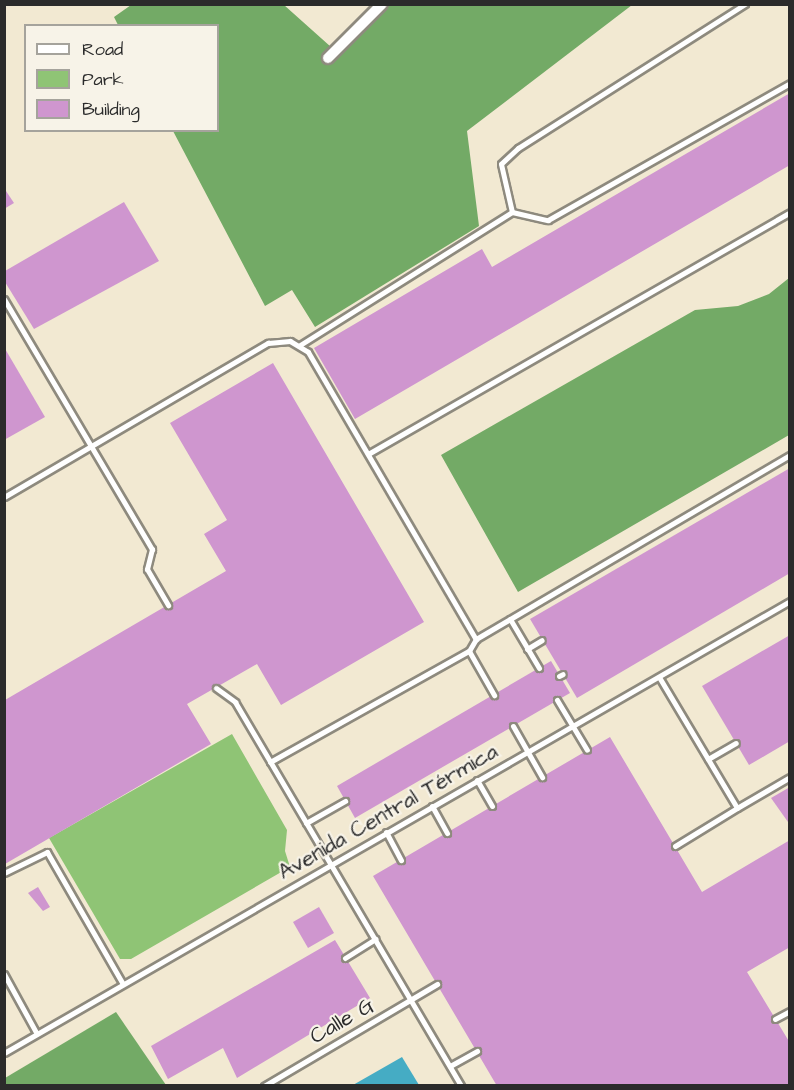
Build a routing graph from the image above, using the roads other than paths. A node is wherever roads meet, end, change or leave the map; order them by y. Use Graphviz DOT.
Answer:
graph roads {
  1 [pos="382,4"];
  2 [pos="744,4"];
  3 [pos="328,58"];
  4 [pos="789,83"];
  5 [pos="512,212"];
  6 [pos="789,212"];
  7 [pos="4,299"];
  8 [pos="300,345"];
  9 [pos="91,445"];
  10 [pos="368,454"];
  11 [pos="789,455"];
  12 [pos="4,497"];
  13 [pos="789,601"];
  14 [pos="168,605"];
  15 [pos="510,619"];
  16 [pos="476,639"];
  17 [pos="542,640"];
  18 [pos="527,649"];
  19 [pos="469,651"];
  20 [pos="539,669"];
  21 [pos="659,677"];
  22 [pos="216,688"];
  23 [pos="494,694"];
  24 [pos="557,700"];
  25 [pos="513,726"];
  26 [pos="573,726"];
  27 [pos="736,743"];
  28 [pos="587,750"];
  29 [pos="527,752"];
  30 [pos="708,759"];
  31 [pos="270,762"];
  32 [pos="542,777"];
  33 [pos="789,777"];
  34 [pos="477,780"];
  35 [pos="345,801"];
  36 [pos="432,806"];
  37 [pos="492,806"];
  38 [pos="737,808"];
  39 [pos="306,823"];
  40 [pos="386,832"];
  41 [pos="447,832"];
  42 [pos="675,846"];
  43 [pos="401,860"];
  44 [pos="330,864"];
  45 [pos="4,873"];
  46 [pos="375,939"];
  47 [pos="345,958"];
  48 [pos="4,974"];
  49 [pos="123,984"];
  50 [pos="437,984"];
  51 [pos="411,1000"];
  52 [pos="789,1011"];
  53 [pos="776,1020"];
  54 [pos="37,1034"];
  55 [pos="477,1051"];
  56 [pos="4,1053"];
  57 [pos="450,1066"];
  58 [pos="264,1086"];
  59 [pos="461,1086"];
  1 -- 3 [label="street"];
  2 -- 5 [label="lane"];
  4 -- 5 [label="lane"];
  5 -- 8 [label="lane"];
  6 -- 10 [label="lane"];
  7 -- 9 [label="lane"];
  8 -- 9 [label="lane"];
  8 -- 10 [label="lane"];
  9 -- 12 [label="lane"];
  9 -- 14 [label="lane"];
  10 -- 16 [label="lane"];
  11 -- 15 [label="lane"];
  13 -- 21 [label="lane, Avenida Central Térmica"];
  15 -- 16 [label="lane"];
  15 -- 18 [label="lane"];
  16 -- 19 [label="lane"];
  17 -- 18 [label="lane"];
  18 -- 20 [label="lane"];
  19 -- 23 [label="lane"];
  19 -- 31 [label="lane"];
  21 -- 26 [label="lane, Avenida Central Térmica"];
  21 -- 30 [label="lane"];
  22 -- 31 [label="lane"];
  24 -- 26 [label="lane"];
  25 -- 29 [label="lane"];
  26 -- 28 [label="lane"];
  26 -- 29 [label="lane, Avenida Central Térmica"];
  27 -- 30 [label="lane"];
  29 -- 32 [label="lane"];
  29 -- 34 [label="lane, Avenida Central Térmica"];
  30 -- 38 [label="lane"];
  31 -- 39 [label="lane"];
  33 -- 38 [label="lane"];
  34 -- 36 [label="lane, Avenida Central Térmica"];
  34 -- 37 [label="lane"];
  35 -- 39 [label="lane"];
  36 -- 40 [label="lane, Avenida Central Térmica"];
  36 -- 41 [label="lane"];
  38 -- 42 [label="lane"];
  39 -- 44 [label="lane"];
  40 -- 43 [label="lane"];
  40 -- 44 [label="lane, Avenida Central Térmica"];
  44 -- 46 [label="lane"];
  44 -- 49 [label="lane, Avenida Central Térmica"];
  45 -- 49 [label="lane"];
  46 -- 47 [label="lane"];
  46 -- 51 [label="lane"];
  48 -- 54 [label="lane"];
  49 -- 54 [label="lane, Avenida Central Térmica"];
  50 -- 51 [label="lane, Calle G"];
  51 -- 57 [label="lane"];
  51 -- 58 [label="lane, Calle G"];
  52 -- 53 [label="lane"];
  54 -- 56 [label="lane, Avenida Central Térmica"];
  55 -- 57 [label="lane"];
  57 -- 59 [label="lane"];
}
